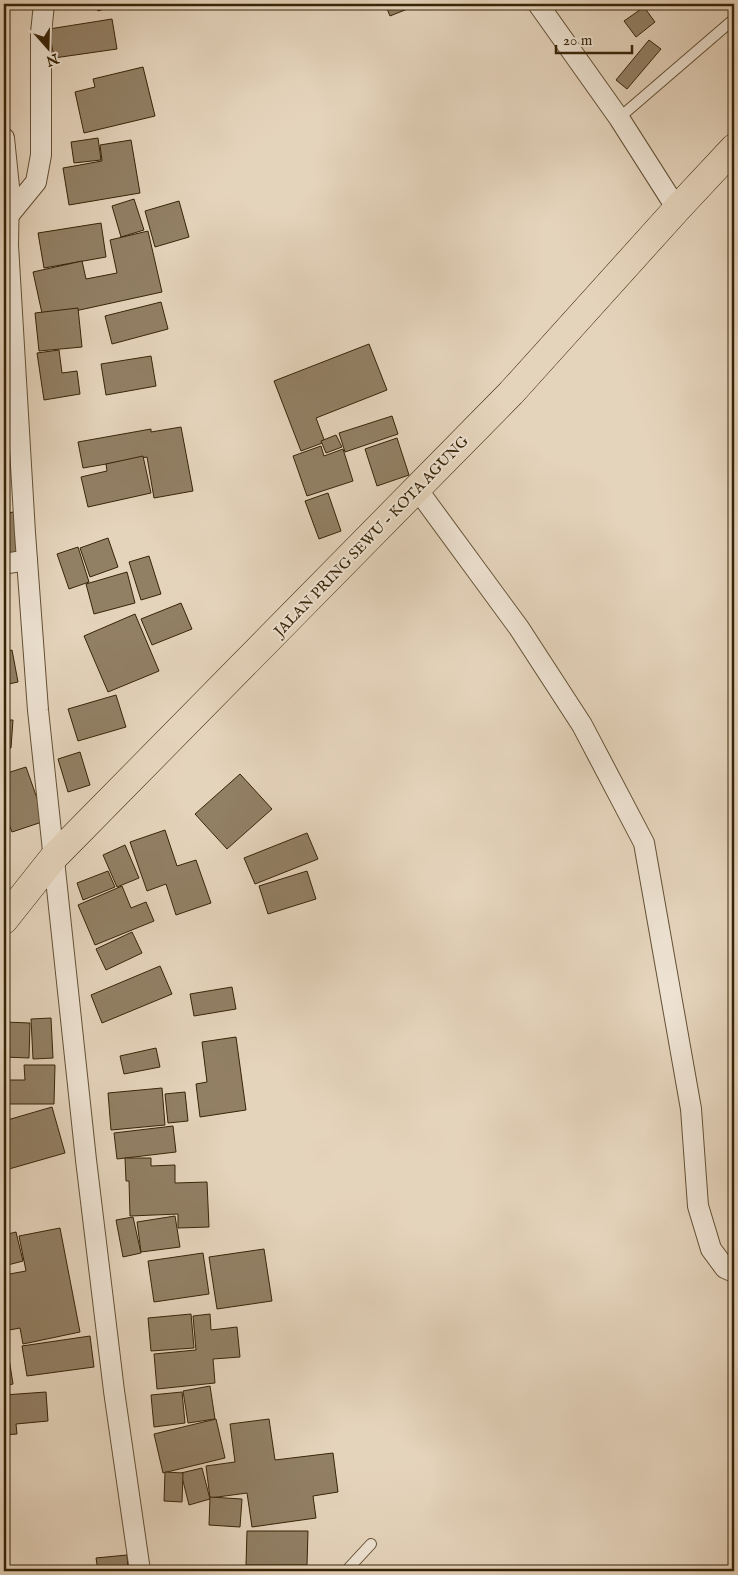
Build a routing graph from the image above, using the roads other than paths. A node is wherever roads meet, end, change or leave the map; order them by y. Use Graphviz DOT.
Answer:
graph roads {
  1 [pos="44,4"];
  2 [pos="538,4"];
  3 [pos="734,19"];
  4 [pos="620,118"];
  5 [pos="4,138"];
  6 [pos="734,148"];
  7 [pos="677,209"];
  8 [pos="9,214"];
  9 [pos="417,489"];
  10 [pos="27,560"];
  11 [pos="4,564"];
  12 [pos="54,857"];
  13 [pos="4,920"];
  14 [pos="734,1272"];
  15 [pos="371,1544"];
  16 [pos="140,1571"];
  17 [pos="346,1571"];
  1 -- 8 [label="street"];
  2 -- 4 [label="street"];
  3 -- 4 [label="lane"];
  4 -- 7 [label="street"];
  5 -- 8 [label="street"];
  6 -- 7 [label="highway, JALAN PRING SEWU - KOTA AGUNG"];
  7 -- 9 [label="highway, JALAN PRING SEWU - KOTA AGUNG"];
  8 -- 10 [label="street"];
  9 -- 12 [label="highway, JALAN PRING SEWU - KOTA AGUNG"];
  9 -- 14 [label="street"];
  10 -- 11 [label="street"];
  10 -- 12 [label="street"];
  12 -- 13 [label="highway, JALAN PRING SEWU - KOTA AGUNG"];
  12 -- 16 [label="street"];
  15 -- 17 [label="lane"];
}
